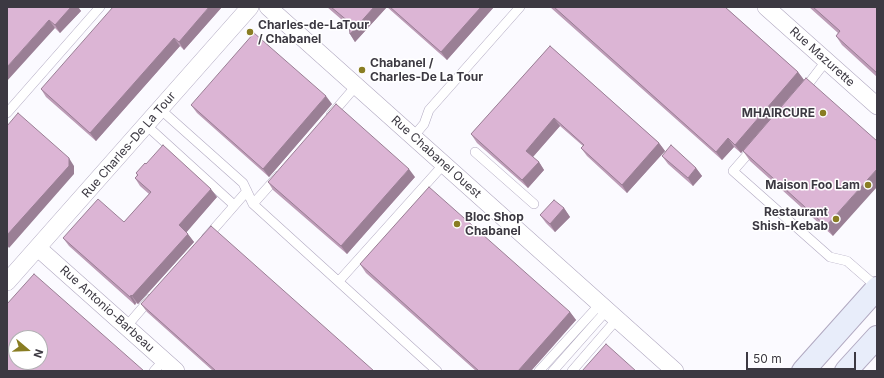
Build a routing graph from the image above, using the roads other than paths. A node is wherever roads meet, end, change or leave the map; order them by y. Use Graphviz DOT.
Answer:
graph roads {
  1 [pos="100,7"];
  2 [pos="250,7"];
  3 [pos="268,7"];
  4 [pos="520,7"];
  5 [pos="766,7"];
  6 [pos="826,61"];
  7 [pos="356,86"];
  8 [pos="796,100"];
  9 [pos="877,106"];
  10 [pos="160,109"];
  11 [pos="7,113"];
  12 [pos="325,122"];
  13 [pos="146,125"];
  14 [pos="413,137"];
  15 [pos="760,142"];
  16 [pos="476,152"];
  17 [pos="444,164"];
  18 [pos="284,169"];
  19 [pos="247,191"];
  20 [pos="254,204"];
  21 [pos="534,204"];
  22 [pos="234,205"];
  23 [pos="199,245"];
  24 [pos="38,248"];
  25 [pos="340,281"];
  26 [pos="7,282"];
  27 [pos="877,288"];
  28 [pos="158,291"];
  29 [pos="608,311"];
  30 [pos="126,327"];
  31 [pos="877,337"];
  32 [pos="165,367"];
  33 [pos="437,371"];
  34 [pos="539,371"];
  35 [pos="553,371"];
  36 [pos="572,371"];
  37 [pos="675,371"];
  38 [pos="803,371"];
  39 [pos="846,371"];
  1 -- 11 [label="lane"];
  2 -- 10 [label="street, Rue Charles-De La Tour"];
  3 -- 7 [label="street, Rue Chabanel Ouest"];
  4 -- 14 [label="lane"];
  5 -- 6 [label="street, Rue Mazurette"];
  6 -- 8 [label="lane"];
  6 -- 9 [label="street, Rue Mazurette"];
  7 -- 12 [label="lane"];
  7 -- 14 [label="street, Rue Chabanel Ouest"];
  10 -- 13 [label="street, Rue Charles-De La Tour"];
  10 -- 19 [label="lane"];
  13 -- 22 [label="lane"];
  13 -- 24 [label="street, Rue Charles-De La Tour"];
  14 -- 17 [label="street, Rue Chabanel Ouest"];
  15 -- 27 [label="lane"];
  16 -- 21 [label="lane"];
  17 -- 25 [label="lane"];
  17 -- 29 [label="street, Rue Chabanel Ouest"];
  18 -- 20 [label="lane"];
  19 -- 20 [label="lane"];
  19 -- 22 [label="lane"];
  20 -- 25 [label="lane"];
  22 -- 23 [label="lane"];
  24 -- 26 [label="street, Rue Charles-De La Tour"];
  24 -- 30 [label="street, Rue Antonio-Barbeau"];
  25 -- 33 [label="lane"];
  27 -- 38 [label="main road"];
  28 -- 30 [label="lane"];
  29 -- 34 [label="lane"];
  29 -- 35 [label="lane"];
  29 -- 36 [label="lane"];
  29 -- 37 [label="street, Rue Chabanel Ouest"];
  30 -- 32 [label="street, Rue Antonio-Barbeau"];
  31 -- 39 [label="main road"];
}
